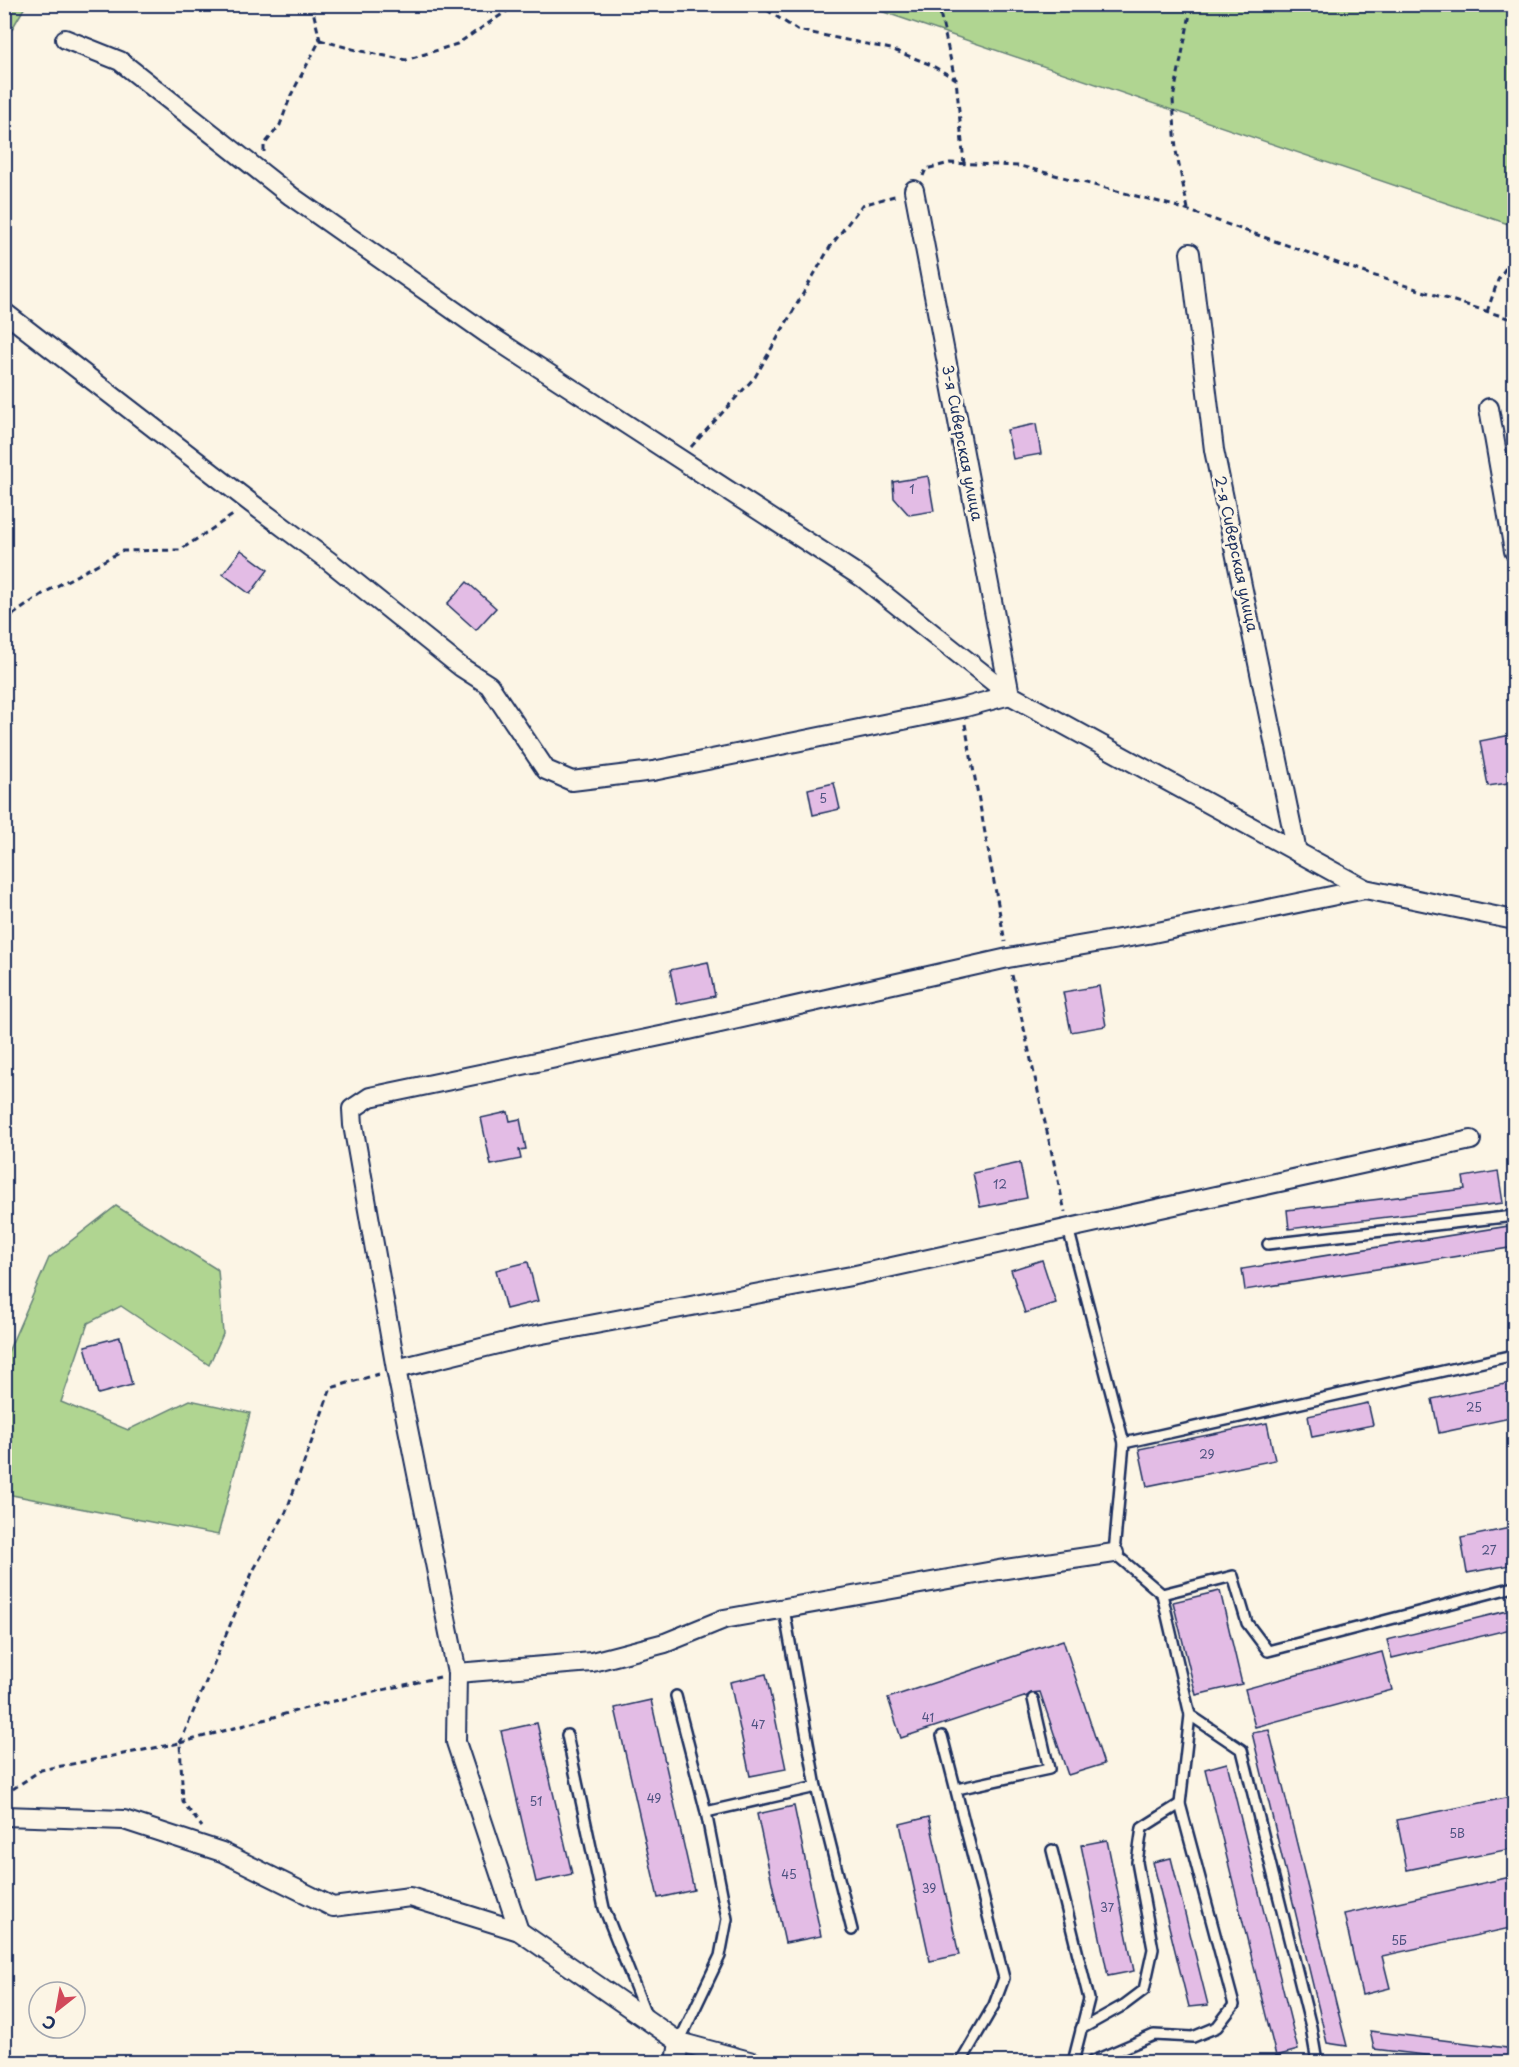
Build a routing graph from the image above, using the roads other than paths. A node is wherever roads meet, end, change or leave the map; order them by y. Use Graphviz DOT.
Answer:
graph roads {
  1 [pos="65,39"];
  2 [pos="914,190"];
  3 [pos="1190,253"];
  4 [pos="4,312"];
  5 [pos="1489,408"];
  6 [pos="1515,551"];
  7 [pos="1010,695"];
  8 [pos="1297,852"];
  9 [pos="1365,889"];
  10 [pos="1515,920"];
  11 [pos="1471,1140"];
  12 [pos="1515,1216"];
  13 [pos="1068,1228"];
  14 [pos="1268,1244"];
  15 [pos="1515,1355"];
  16 [pos="396,1369"];
  17 [pos="1124,1443"];
  18 [pos="1114,1553"];
  19 [pos="1515,1587"];
  20 [pos="1162,1594"];
  21 [pos="784,1609"];
  22 [pos="457,1673"];
  23 [pos="676,1696"];
  24 [pos="1033,1699"];
  25 [pos="1190,1715"];
  26 [pos="567,1736"];
  27 [pos="942,1736"];
  28 [pos="816,1787"];
  29 [pos="957,1790"];
  30 [pos="1180,1804"];
  31 [pos="706,1812"];
  32 [pos="4,1816"];
  33 [pos="1053,1850"];
  34 [pos="852,1929"];
  35 [pos="519,1931"];
  36 [pos="649,2022"];
  37 [pos="1082,2030"];
  38 [pos="679,2042"];
  39 [pos="676,2062"];
  40 [pos="753,2062"];
  41 [pos="961,2062"];
  42 [pos="1073,2062"];
  43 [pos="1091,2062"];
  44 [pos="1317,2062"];
  1 -- 7 [label="street"];
  2 -- 7 [label="street, 3-я Сиверская улица"];
  3 -- 8 [label="street, 2-я Сиверская улица"];
  4 -- 7 [label="street"];
  5 -- 6 [label="street"];
  7 -- 8 [label="street"];
  8 -- 9 [label="street"];
  9 -- 10 [label="street"];
  9 -- 16 [label="street"];
  11 -- 13 [label="street"];
  12 -- 14 [label="lane"];
  13 -- 16 [label="street"];
  13 -- 17 [label="lane"];
  15 -- 17 [label="lane"];
  16 -- 22 [label="street"];
  17 -- 18 [label="lane"];
  18 -- 20 [label="lane"];
  18 -- 21 [label="street"];
  19 -- 20 [label="lane"];
  20 -- 25 [label="lane"];
  21 -- 22 [label="street"];
  21 -- 28 [label="lane"];
  22 -- 35 [label="street"];
  23 -- 31 [label="lane"];
  24 -- 29 [label="lane"];
  25 -- 30 [label="lane"];
  25 -- 44 [label="lane"];
  26 -- 36 [label="lane"];
  27 -- 29 [label="lane"];
  28 -- 31 [label="lane"];
  28 -- 34 [label="lane"];
  29 -- 41 [label="lane"];
  30 -- 37 [label="lane"];
  30 -- 43 [label="lane"];
  31 -- 38 [label="lane"];
  32 -- 35 [label="street"];
  33 -- 37 [label="lane"];
  35 -- 36 [label="street"];
  36 -- 38 [label="street"];
  37 -- 42 [label="lane"];
  38 -- 39 [label="street"];
  38 -- 40 [label="street"];
}
